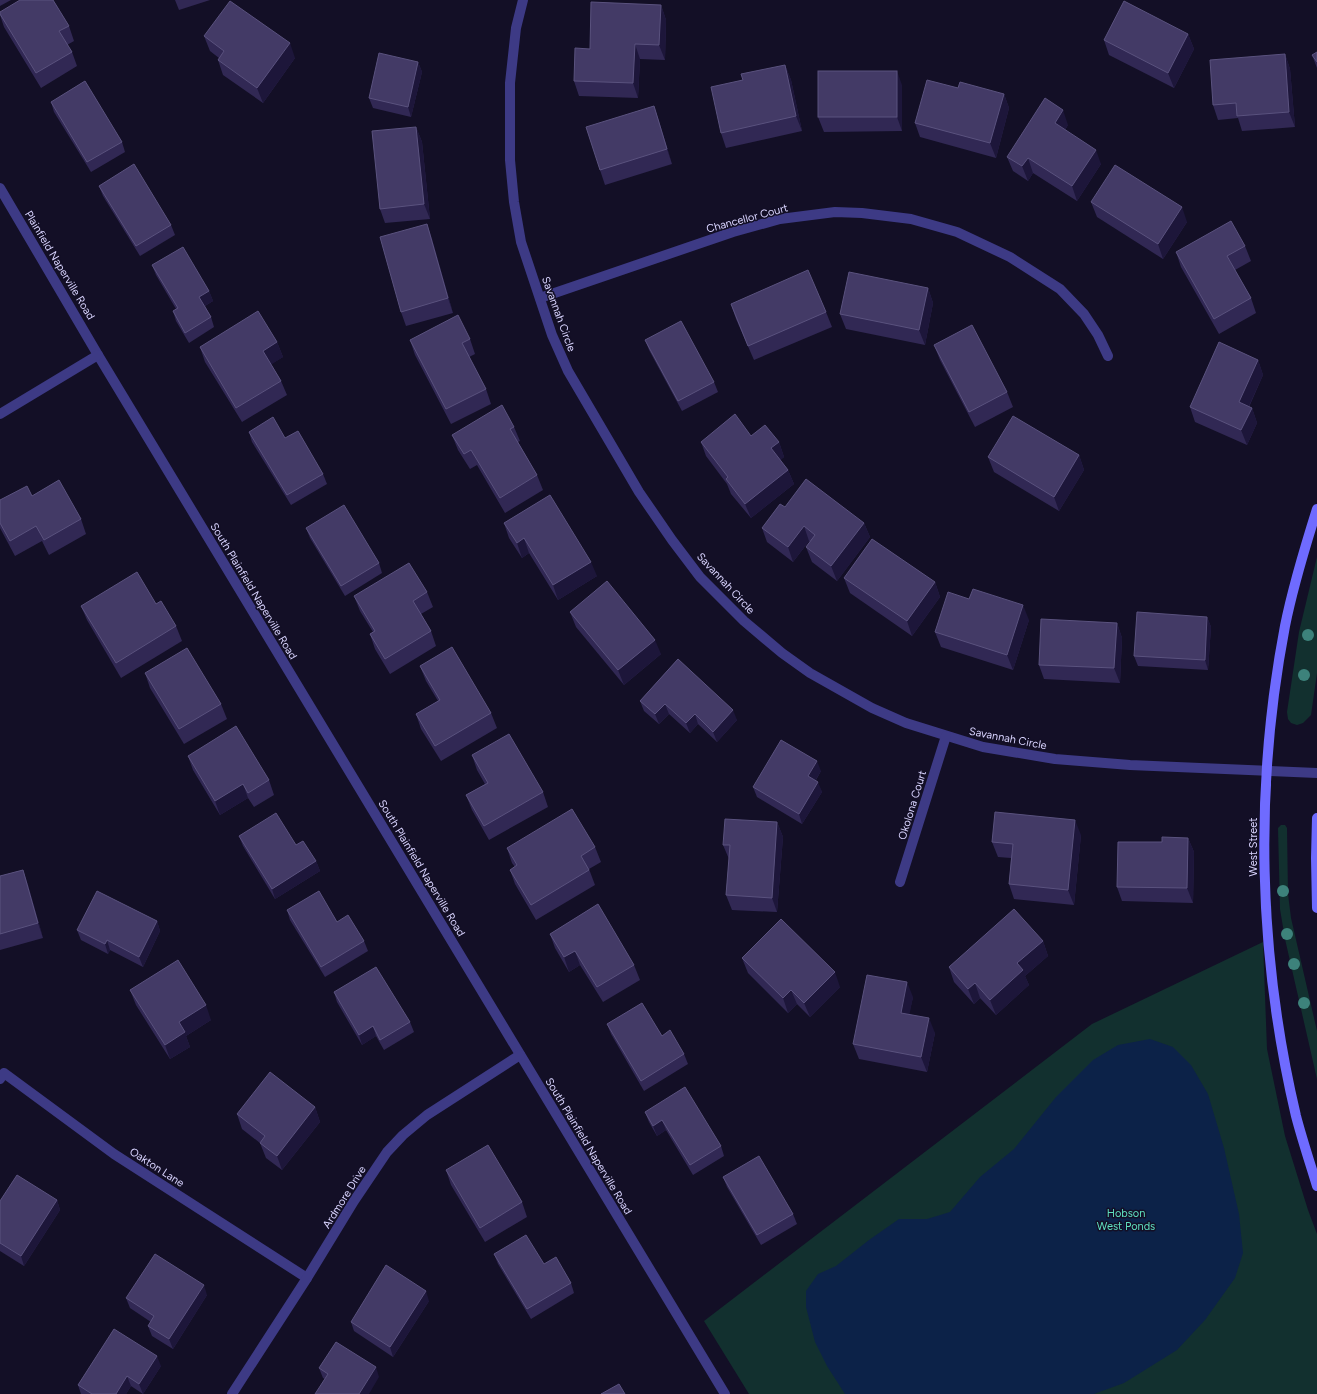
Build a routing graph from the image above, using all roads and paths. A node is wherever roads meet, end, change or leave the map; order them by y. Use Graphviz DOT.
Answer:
graph roads {
  1 [pos="523,0"];
  2 [pos="0,188"];
  3 [pos="540,298"];
  4 [pos="98,355"];
  5 [pos="1108,356"];
  6 [pos="0,414"];
  7 [pos="1317,509"];
  8 [pos="946,736"];
  9 [pos="1266,771"];
  10 [pos="1317,773"];
  11 [pos="1317,818"];
  12 [pos="900,882"];
  13 [pos="1317,908"];
  14 [pos="520,1055"];
  15 [pos="0,1079"];
  16 [pos="1315,1172"];
  17 [pos="1317,1186"];
  18 [pos="307,1278"];
  19 [pos="232,1394"];
  20 [pos="725,1394"];
  1 -- 3 [label="street, Savannah Circle"];
  2 -- 4 [label="street, Plainfield Naperville Road"];
  3 -- 5 [label="street, Chancellor Court"];
  3 -- 8 [label="street, Savannah Circle"];
  4 -- 6 [label="street"];
  4 -- 14 [label="street, South Plainfield Naperville Road"];
  7 -- 9 [label="street, West Street"];
  8 -- 9 [label="street, Savannah Circle"];
  8 -- 12 [label="street, Okolona Court"];
  9 -- 10 [label="street, Savannah Circle"];
  9 -- 16 [label="street, West Street"];
  11 -- 13 [label="street"];
  14 -- 18 [label="street, Ardmore Drive"];
  14 -- 20 [label="street, South Plainfield Naperville Road"];
  15 -- 18 [label="street, Oakton Lane"];
  16 -- 17 [label="street, West Street"];
  18 -- 19 [label="street, Ardmore Drive"];
}
